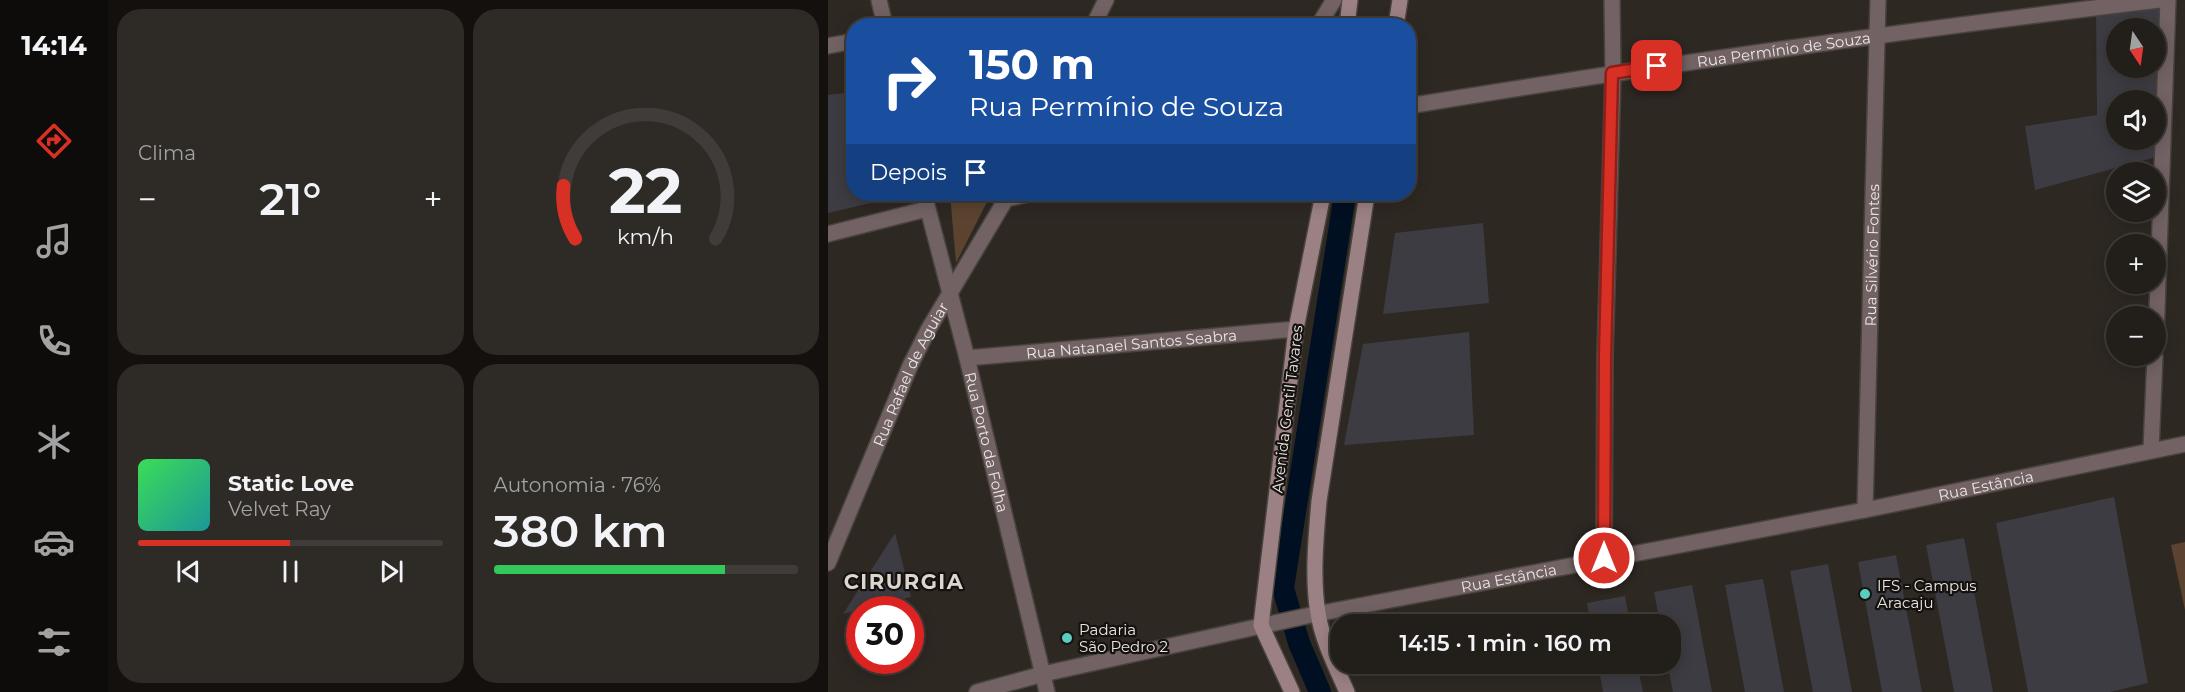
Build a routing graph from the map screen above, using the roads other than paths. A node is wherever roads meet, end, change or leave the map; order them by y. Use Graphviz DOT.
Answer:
graph roads {
  1 [pos="879,0"];
  2 [pos="1106,0"];
  3 [pos="1334,0"];
  4 [pos="1350,0"];
  5 [pos="1400,0"];
  6 [pos="1612,0"];
  7 [pos="1878,0"];
  8 [pos="2160,0"];
  9 [pos="2168,0"];
  10 [pos="883,18"];
  11 [pos="1097,18"];
  12 [pos="1323,18"];
  13 [pos="1348,18"];
  14 [pos="1397,18"];
  15 [pos="1877,35"];
  16 [pos="846,42"];
  17 [pos="828,45"];
  18 [pos="1612,73"];
  19 [pos="1416,105"];
  20 [pos="925,201"];
  21 [pos="1005,201"];
  22 [pos="1322,201"];
  23 [pos="1366,201"];
  24 [pos="828,234"];
  25 [pos="950,295"];
  26 [pos="2157,306"];
  27 [pos="1296,329"];
  28 [pos="967,358"];
  29 [pos="2155,366"];
  30 [pos="2185,444"];
  31 [pos="2151,450"];
  32 [pos="1864,510"];
  33 [pos="1604,558"];
  34 [pos="828,563"];
  35 [pos="1314,614"];
  36 [pos="1265,624"];
  37 [pos="1043,674"];
  38 [pos="977,692"];
  39 [pos="1047,692"];
  40 [pos="1292,692"];
  41 [pos="1347,692"];
  1 -- 10 [label="street"];
  2 -- 11 [label="street"];
  3 -- 12 [label="street"];
  4 -- 13 [label="main road"];
  5 -- 14 [label="main road"];
  6 -- 18 [label="street"];
  7 -- 15 [label="street, Rua Silvério Fontes"];
  8 -- 15 [label="street, Rua Permínio de Souza"];
  9 -- 26 [label="street"];
  15 -- 18 [label="street, Rua Permínio de Souza"];
  15 -- 32 [label="street, Rua Silvério Fontes"];
  16 -- 17 [label="street"];
  18 -- 19 [label="street, Rua Permínio de Souza"];
  18 -- 33 [label="street"];
  20 -- 24 [label="street"];
  20 -- 25 [label="street, Rua Porto da Folha"];
  21 -- 25 [label="street, Rua Rafael de Aguiar"];
  22 -- 27 [label="main road, Avenida Gentil Tavares"];
  23 -- 35 [label="main road"];
  25 -- 28 [label="street, Rua Porto da Folha"];
  25 -- 34 [label="street, Rua Rafael de Aguiar"];
  27 -- 28 [label="street, Rua Natanael Santos Seabra"];
  27 -- 36 [label="main road, Avenida Gentil Tavares"];
  28 -- 37 [label="street, Rua Porto da Folha"];
  29 -- 31 [label="street"];
  30 -- 31 [label="street, Rua Estância"];
  31 -- 32 [label="street, Rua Estância"];
  32 -- 33 [label="street, Rua Estância"];
  33 -- 35 [label="street, Rua Estância"];
  35 -- 36 [label="street, Rua Estância"];
  35 -- 41 [label="main road"];
  36 -- 37 [label="street, Rua Estância"];
  36 -- 40 [label="main road"];
  37 -- 38 [label="street, Rua Estância"];
  37 -- 39 [label="street, Rua Porto da Folha"];
}
